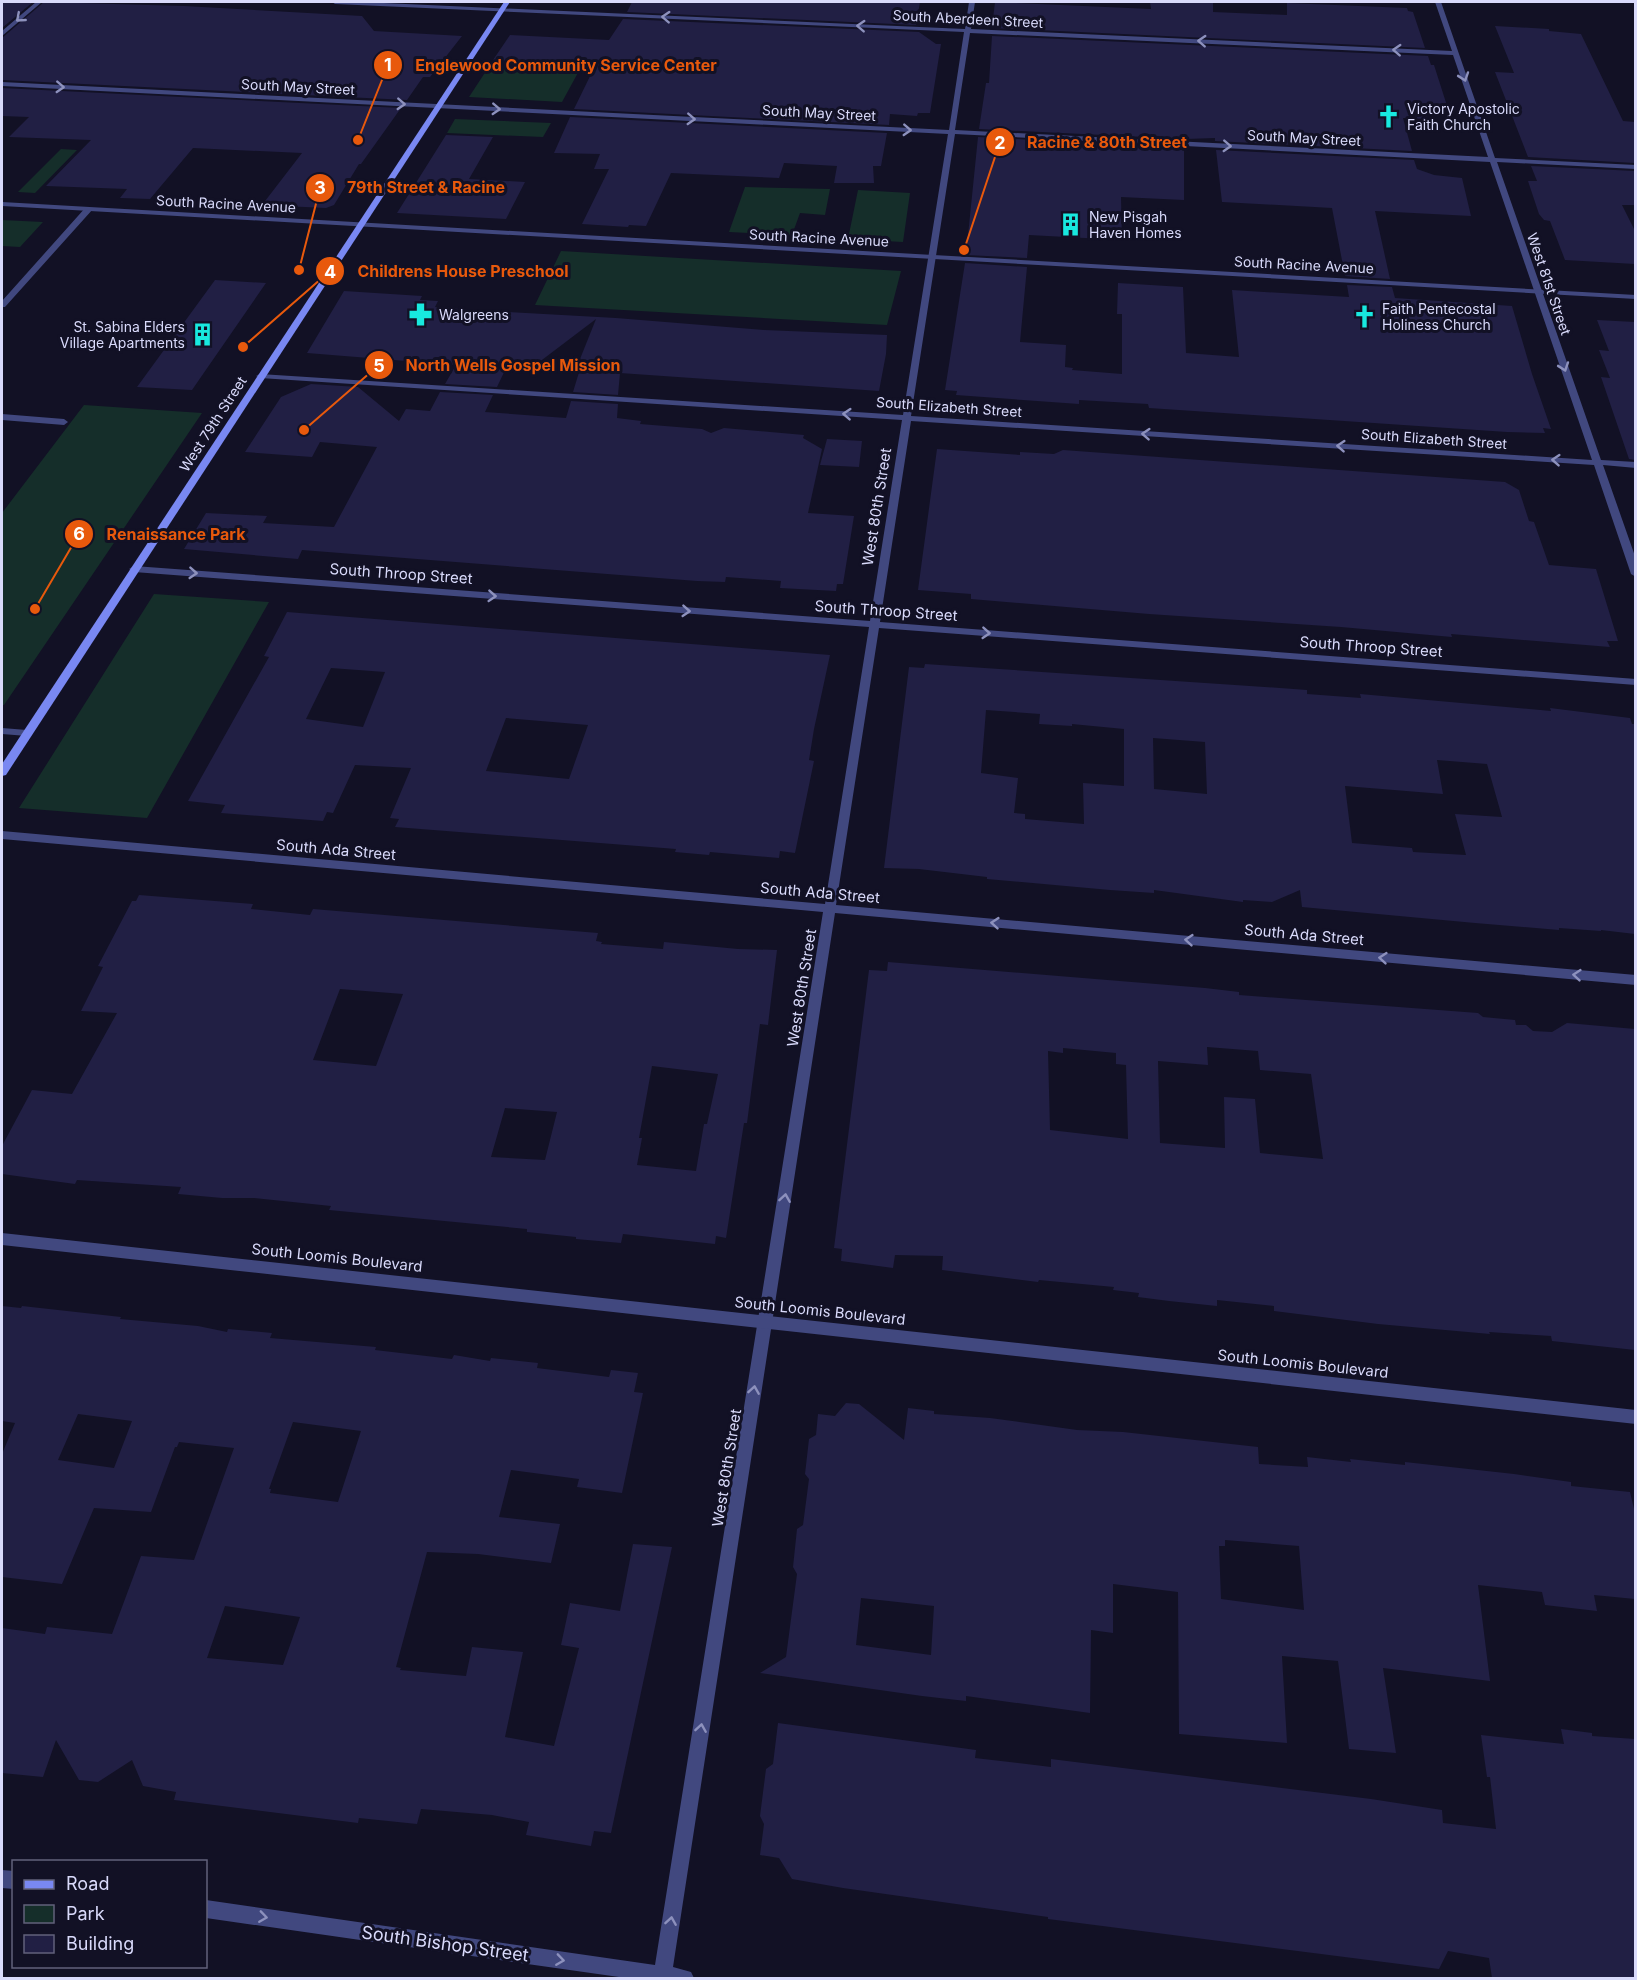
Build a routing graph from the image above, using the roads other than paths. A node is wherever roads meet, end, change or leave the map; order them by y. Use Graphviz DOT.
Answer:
graph roads {
  1 [pos="39,2"];
  2 [pos="335,2"];
  3 [pos="507,2"];
  4 [pos="972,2"];
  5 [pos="1438,2"];
  6 [pos="501,9"];
  7 [pos="967,31"];
  8 [pos="2,34"];
  9 [pos="1455,53"];
  10 [pos="2,84"];
  11 [pos="438,106"];
  12 [pos="951,132"];
  13 [pos="1492,159"];
  14 [pos="1635,166"];
  15 [pos="2,204"];
  16 [pos="89,209"];
  17 [pos="360,225"];
  18 [pos="932,258"];
  19 [pos="1538,292"];
  20 [pos="1635,297"];
  21 [pos="2,305"];
  22 [pos="260,376"];
  23 [pos="2,417"];
  24 [pos="906,418"];
  25 [pos="64,422"];
  26 [pos="1597,463"];
  27 [pos="1635,465"];
  28 [pos="134,569"];
  29 [pos="1635,574"];
  30 [pos="874,625"];
  31 [pos="1635,682"];
  32 [pos="2,731"];
  33 [pos="27,733"];
  34 [pos="2,772"];
  35 [pos="2,835"];
  36 [pos="830,908"];
  37 [pos="1635,980"];
  38 [pos="2,1239"];
  39 [pos="765,1321"];
  40 [pos="1635,1417"];
  41 [pos="207,1909"];
  42 [pos="663,1977"];
  43 [pos="685,1978"];
  1 -- 8 [label="street, one-way"];
  2 -- 6 [label="street, South Aberdeen Street"];
  3 -- 6 [label="main road, West 79th Street"];
  4 -- 7 [label="street, West 80th Street"];
  5 -- 9 [label="street, West 81st Street"];
  7 -- 6 [label="street, South Aberdeen Street, one-way"];
  6 -- 11 [label="main road, West 79th Street"];
  9 -- 7 [label="street, South Aberdeen Street, one-way"];
  7 -- 12 [label="street, West 80th Street"];
  9 -- 13 [label="street, West 81st Street, one-way"];
  10 -- 11 [label="street, South May Street, one-way"];
  11 -- 12 [label="street, South May Street, one-way"];
  11 -- 17 [label="main road, West 79th Street"];
  12 -- 13 [label="street, South May Street, one-way"];
  12 -- 18 [label="street, West 80th Street"];
  13 -- 14 [label="street, South May Street"];
  13 -- 19 [label="street, West 81st Street"];
  15 -- 16 [label="street, South Racine Avenue"];
  16 -- 17 [label="street, South Racine Avenue"];
  16 -- 21 [label="street"];
  17 -- 18 [label="street, South Racine Avenue"];
  17 -- 22 [label="main road, West 79th Street"];
  18 -- 19 [label="street, South Racine Avenue"];
  18 -- 24 [label="street, West 80th Street"];
  19 -- 20 [label="street, South Racine Avenue"];
  19 -- 26 [label="street, West 81st Street, one-way"];
  24 -- 22 [label="street, South Elizabeth Street, one-way"];
  22 -- 28 [label="main road, West 79th Street"];
  23 -- 25 [label="street"];
  26 -- 24 [label="street, South Elizabeth Street, one-way"];
  24 -- 30 [label="street, West 80th Street"];
  26 -- 27 [label="street, South Elizabeth Street"];
  26 -- 29 [label="street, West 81st Street"];
  28 -- 30 [label="street, South Throop Street, one-way"];
  28 -- 33 [label="main road, West 79th Street"];
  30 -- 31 [label="street, South Throop Street, one-way"];
  30 -- 36 [label="street, West 80th Street"];
  32 -- 33 [label="street"];
  33 -- 34 [label="main road, West 79th Street"];
  35 -- 36 [label="street, South Ada Street"];
  37 -- 36 [label="street, South Ada Street, one-way"];
  39 -- 36 [label="street, West 80th Street, one-way"];
  38 -- 39 [label="street, South Loomis Boulevard"];
  39 -- 40 [label="street, South Loomis Boulevard"];
  42 -- 39 [label="street, West 80th Street, one-way"];
  41 -- 42 [label="street, South Bishop Street, one-way"];
  42 -- 43 [label="street, South Bishop Street"];
}
